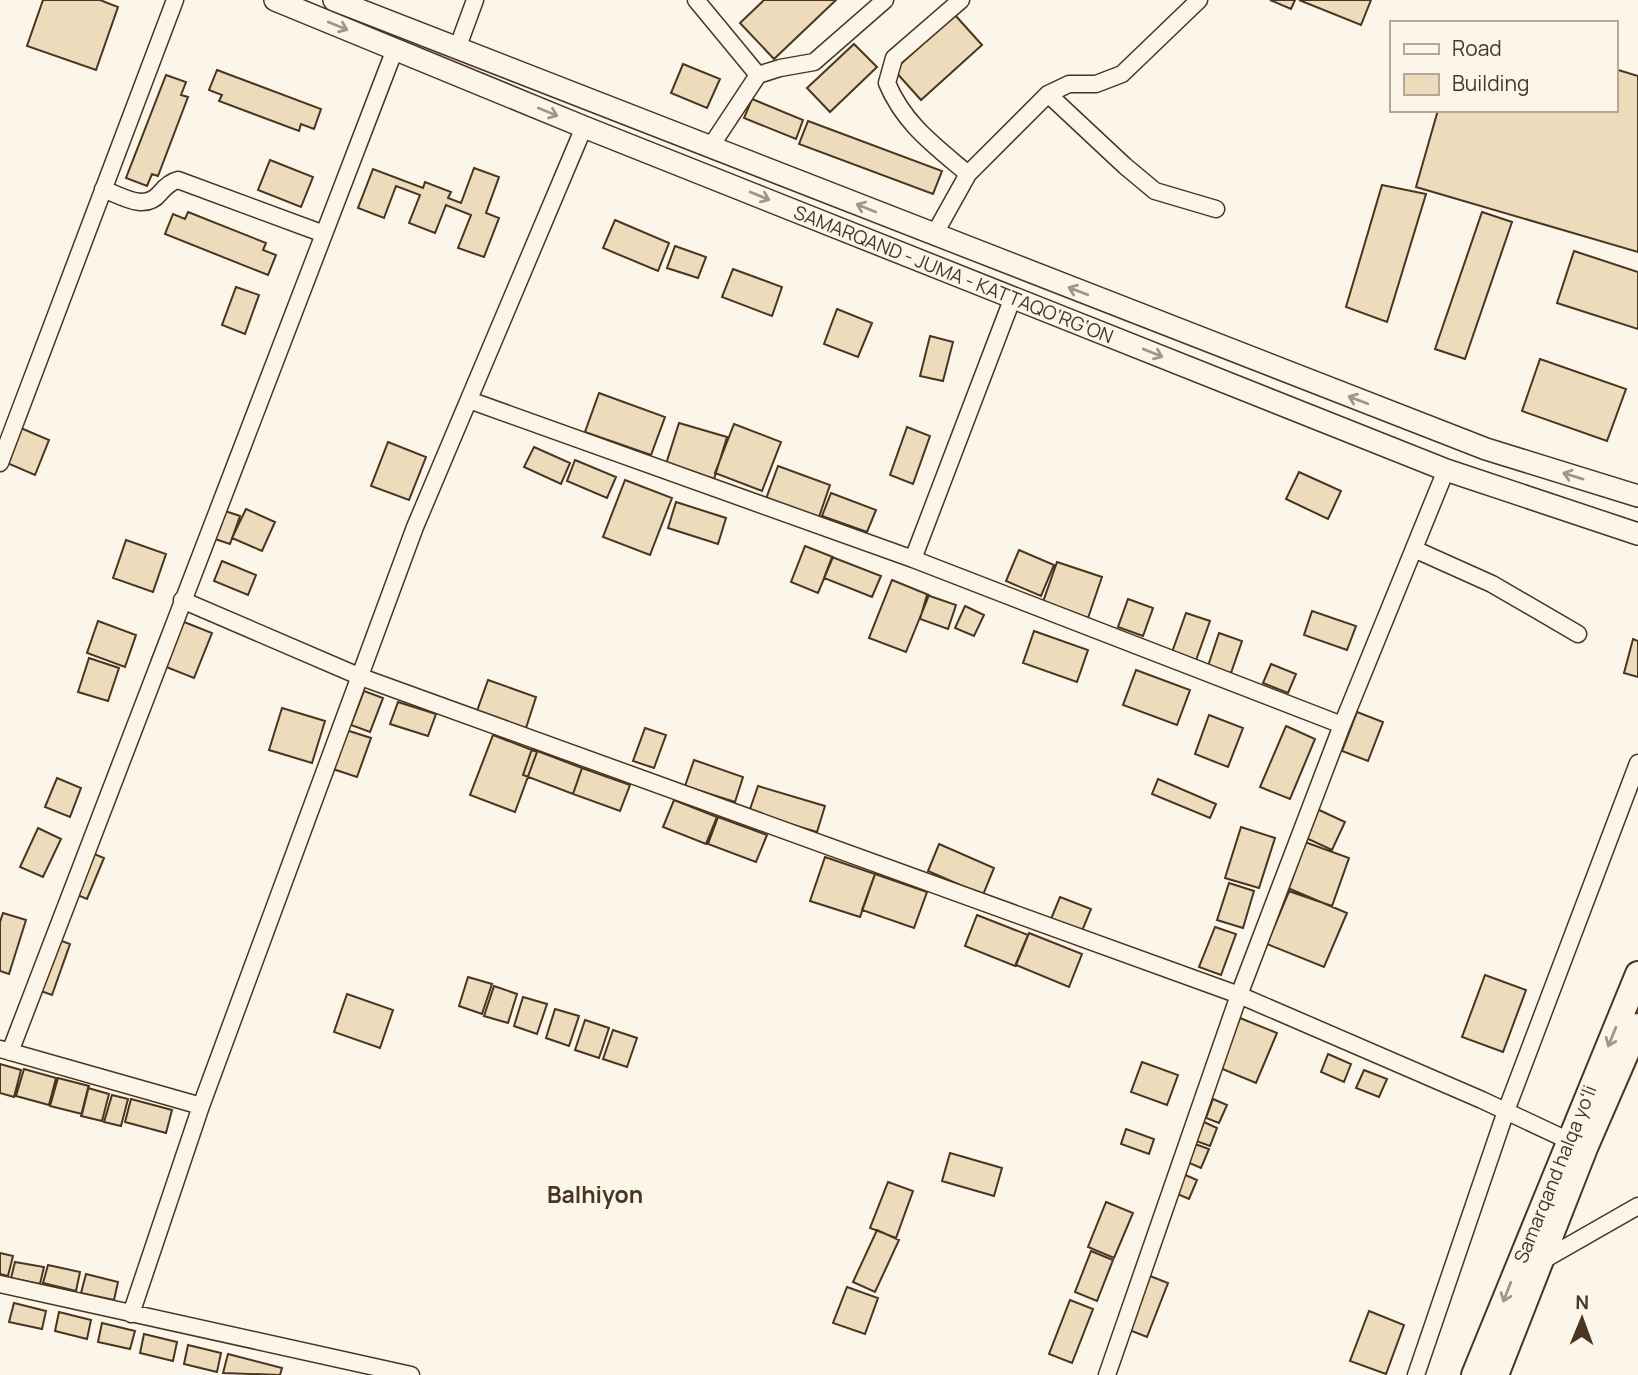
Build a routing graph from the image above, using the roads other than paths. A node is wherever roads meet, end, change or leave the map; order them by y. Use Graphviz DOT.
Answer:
graph roads {
  1 [pos="175,0"];
  2 [pos="275,0"];
  3 [pos="475,0"];
  4 [pos="696,0"];
  5 [pos="885,0"];
  6 [pos="961,0"];
  7 [pos="1199,0"];
  8 [pos="341,2"];
  9 [pos="395,49"];
  10 [pos="457,49"];
  11 [pos="758,75"];
  12 [pos="1048,94"];
  13 [pos="584,127"];
  14 [pos="711,146"];
  15 [pos="968,174"];
  16 [pos="103,189"];
  17 [pos="1216,209"];
  18 [pos="324,234"];
  19 [pos="934,235"];
  20 [pos="1013,297"];
  21 [pos="469,400"];
  22 [pos="0,463"];
  23 [pos="1446,470"];
  24 [pos="1638,496"];
  25 [pos="1638,534"];
  26 [pos="1414,549"];
  27 [pos="913,559"];
  28 [pos="182,600"];
  29 [pos="1578,634"];
  30 [pos="361,677"];
  31 [pos="1342,725"];
  32 [pos="1638,763"];
  33 [pos="1638,974"];
  34 [pos="1239,995"];
  35 [pos="1638,1026"];
  36 [pos="5,1050"];
  37 [pos="201,1106"];
  38 [pos="1506,1111"];
  39 [pos="1577,1145"];
  40 [pos="1638,1206"];
  41 [pos="1539,1263"];
  42 [pos="0,1284"];
  43 [pos="131,1314"];
  44 [pos="411,1375"];
  45 [pos="1107,1375"];
  46 [pos="1416,1375"];
  47 [pos="1474,1375"];
  48 [pos="1496,1375"];
  1 -- 16 [label="street"];
  2 -- 9 [label="main road, SAMARQAND - JUMA - KATTAQO‘RG‘ON, one-way"];
  3 -- 10 [label="street"];
  4 -- 11 [label="street"];
  5 -- 11 [label="street"];
  6 -- 15 [label="street"];
  7 -- 12 [label="street"];
  8 -- 10 [label="main road, SAMARQAND - JUMA - KATTAQO‘RG‘ON"];
  9 -- 13 [label="main road, SAMARQAND - JUMA - KATTAQO‘RG‘ON, one-way"];
  9 -- 18 [label="street"];
  10 -- 14 [label="main road, SAMARQAND - JUMA - KATTAQO‘RG‘ON"];
  11 -- 14 [label="street"];
  12 -- 15 [label="street"];
  12 -- 17 [label="street"];
  13 -- 20 [label="main road, SAMARQAND - JUMA - KATTAQO‘RG‘ON, one-way"];
  13 -- 21 [label="street"];
  19 -- 14 [label="main road, SAMARQAND - JUMA - KATTAQO‘RG‘ON, one-way"];
  15 -- 19 [label="street"];
  16 -- 18 [label="street"];
  16 -- 22 [label="street"];
  18 -- 28 [label="street"];
  24 -- 19 [label="main road, SAMARQAND - JUMA - KATTAQO‘RG‘ON, one-way"];
  20 -- 23 [label="main road, SAMARQAND - JUMA - KATTAQO‘RG‘ON, one-way"];
  20 -- 27 [label="street"];
  21 -- 27 [label="street"];
  21 -- 30 [label="street"];
  23 -- 25 [label="main road, SAMARQAND - JUMA - KATTAQO‘RG‘ON"];
  23 -- 26 [label="street"];
  26 -- 29 [label="street"];
  26 -- 31 [label="street"];
  27 -- 31 [label="street"];
  28 -- 30 [label="street"];
  28 -- 36 [label="street"];
  30 -- 34 [label="street"];
  30 -- 37 [label="street"];
  31 -- 34 [label="street"];
  32 -- 38 [label="street"];
  33 -- 39 [label="highway, Samarqand halqa yoʻli, one-way"];
  34 -- 38 [label="street"];
  34 -- 45 [label="street"];
  35 -- 39 [label="highway, Samarqand halqa yoʻli"];
  36 -- 37 [label="street"];
  37 -- 43 [label="street"];
  38 -- 39 [label="street"];
  38 -- 46 [label="street"];
  39 -- 41 [label="highway, Samarqand halqa yoʻli"];
  39 -- 47 [label="highway, Samarqand halqa yoʻli, one-way"];
  40 -- 41 [label="street"];
  41 -- 48 [label="highway, Samarqand halqa yoʻli"];
  42 -- 43 [label="street"];
  43 -- 44 [label="street"];
}
